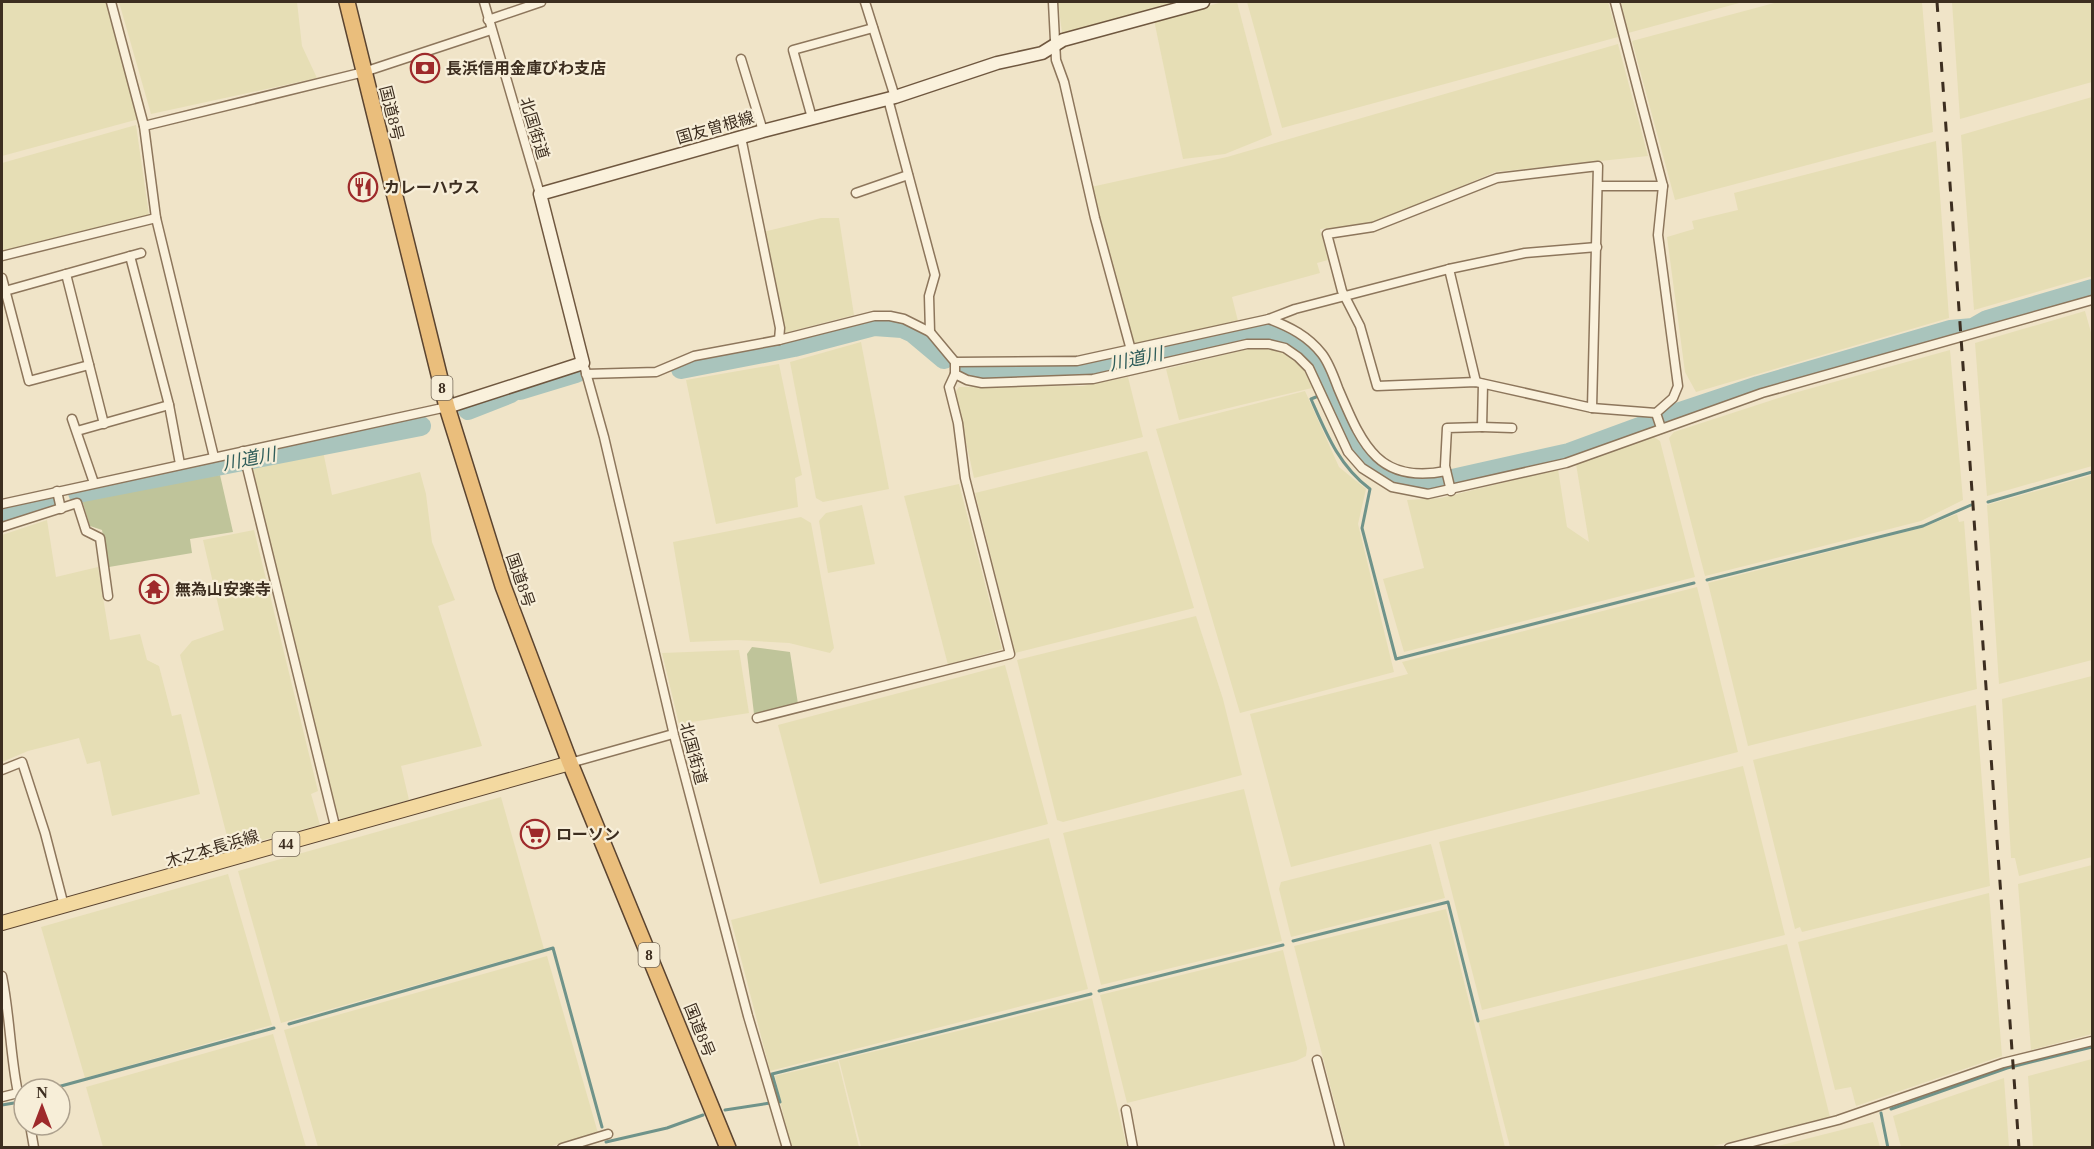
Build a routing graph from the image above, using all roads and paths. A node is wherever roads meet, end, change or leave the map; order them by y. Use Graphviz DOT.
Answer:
graph roads {
  1 [pos="111,2"];
  2 [pos="347,2"];
  3 [pos="484,2"];
  4 [pos="541,2"];
  5 [pos="865,2"];
  6 [pos="1053,2"];
  7 [pos="1203,2"];
  8 [pos="1615,2"];
  9 [pos="488,20"];
  10 [pos="873,28"];
  11 [pos="491,30"];
  12 [pos="1054,46"];
  13 [pos="741,59"];
  14 [pos="364,72"];
  15 [pos="892,98"];
  16 [pos="812,118"];
  17 [pos="144,126"];
  18 [pos="763,130"];
  19 [pos="741,137"];
  20 [pos="908,175"];
  21 [pos="1599,186"];
  22 [pos="1663,186"];
  23 [pos="540,194"];
  24 [pos="856,194"];
  25 [pos="156,218"];
  26 [pos="1597,247"];
  27 [pos="141,253"];
  28 [pos="2,256"];
  29 [pos="130,256"];
  30 [pos="1449,269"];
  31 [pos="66,274"];
  32 [pos="2,278"];
  33 [pos="5,291"];
  34 [pos="1346,297"];
  35 [pos="2092,300"];
  36 [pos="1269,319"];
  37 [pos="930,332"];
  38 [pos="778,339"];
  39 [pos="1131,350"];
  40 [pos="955,362"];
  41 [pos="90,365"];
  42 [pos="584,368"];
  43 [pos="955,374"];
  44 [pos="1480,383"];
  45 [pos="169,405"];
  46 [pos="447,407"];
  47 [pos="1592,408"];
  48 [pos="1656,413"];
  49 [pos="72,419"];
  50 [pos="104,424"];
  51 [pos="1482,427"];
  52 [pos="1512,428"];
  53 [pos="1660,428"];
  54 [pos="77,432"];
  55 [pos="214,457"];
  56 [pos="244,457"];
  57 [pos="180,464"];
  58 [pos="1446,472"];
  59 [pos="94,483"];
  60 [pos="1450,488"];
  61 [pos="57,490"];
  62 [pos="2,504"];
  63 [pos="61,509"];
  64 [pos="2,527"];
  65 [pos="108,596"];
  66 [pos="757,718"];
  67 [pos="673,734"];
  68 [pos="570,763"];
  69 [pos="2,770"];
  70 [pos="336,830"];
  71 [pos="64,906"];
  72 [pos="2,923"];
  73 [pos="2,976"];
  74 [pos="2092,1041"];
  75 [pos="1317,1060"];
  76 [pos="16,1077"];
  77 [pos="1126,1110"];
  78 [pos="608,1134"];
  79 [pos="562,1148"];
  80 [pos="728,1148"];
  81 [pos="787,1148"];
  82 [pos="1133,1148"];
  83 [pos="1340,1148"];
  84 [pos="1729,1148"];
  1 -- 17 [label="street"];
  2 -- 14 [label="highway, 国道8号 / 8"];
  3 -- 9 [label="street, 北国街道"];
  4 -- 9 [label="street"];
  5 -- 10 [label="street"];
  6 -- 12 [label="street"];
  7 -- 12 [label="main road, 国友曽根線"];
  8 -- 22 [label="street"];
  9 -- 11 [label="street, 北国街道"];
  10 -- 15 [label="street"];
  10 -- 16 [label="street"];
  11 -- 14 [label="street"];
  11 -- 23 [label="street, 北国街道"];
  12 -- 15 [label="main road, 国友曽根線"];
  12 -- 39 [label="street"];
  13 -- 18 [label="street"];
  14 -- 17 [label="street"];
  14 -- 46 [label="highway, 国道8号 / 8"];
  15 -- 16 [label="main road, 国友曽根線"];
  15 -- 20 [label="street"];
  16 -- 18 [label="main road, 国友曽根線"];
  17 -- 25 [label="street"];
  18 -- 19 [label="main road, 国友曽根線"];
  19 -- 23 [label="main road, 国友曽根線"];
  19 -- 38 [label="street"];
  20 -- 24 [label="street"];
  20 -- 37 [label="street"];
  21 -- 22 [label="street"];
  21 -- 26 [label="street"];
  21 -- 34 [label="street"];
  22 -- 48 [label="street"];
  23 -- 42 [label="main road"];
  25 -- 28 [label="street"];
  25 -- 55 [label="street"];
  26 -- 30 [label="street"];
  26 -- 47 [label="street"];
  27 -- 29 [label="street"];
  29 -- 31 [label="street"];
  29 -- 45 [label="street"];
  30 -- 34 [label="street"];
  30 -- 44 [label="street"];
  31 -- 33 [label="street"];
  31 -- 41 [label="street"];
  32 -- 33 [label="street"];
  33 -- 41 [label="street"];
  34 -- 36 [label="street"];
  34 -- 44 [label="street"];
  35 -- 53 [label="street"];
  36 -- 39 [label="street"];
  36 -- 58 [label="street"];
  37 -- 38 [label="street"];
  37 -- 40 [label="street"];
  38 -- 42 [label="street"];
  39 -- 40 [label="street"];
  40 -- 43 [label="street"];
  41 -- 50 [label="street"];
  42 -- 46 [label="main road"];
  42 -- 67 [label="street, 北国街道"];
  43 -- 60 [label="street"];
  43 -- 66 [label="street"];
  44 -- 47 [label="street"];
  44 -- 51 [label="street"];
  45 -- 50 [label="street"];
  45 -- 57 [label="street"];
  46 -- 56 [label="street"];
  46 -- 68 [label="highway, 国道8号 / 8"];
  47 -- 48 [label="street"];
  48 -- 53 [label="street"];
  49 -- 54 [label="street"];
  50 -- 54 [label="street"];
  51 -- 52 [label="street"];
  51 -- 58 [label="street"];
  53 -- 60 [label="street"];
  54 -- 59 [label="street"];
  55 -- 56 [label="street"];
  55 -- 57 [label="street"];
  56 -- 70 [label="street"];
  57 -- 59 [label="street"];
  58 -- 60 [label="street"];
  59 -- 61 [label="street"];
  61 -- 62 [label="street"];
  61 -- 63 [label="street"];
  63 -- 64 [label="street"];
  63 -- 65 [label="street"];
  67 -- 68 [label="street"];
  67 -- 81 [label="street, 北国街道"];
  68 -- 70 [label="main road, 木之本長浜線 / 44"];
  68 -- 80 [label="highway, 国道8号 / 8"];
  69 -- 71 [label="street"];
  70 -- 71 [label="main road, 木之本長浜線 / 44"];
  71 -- 72 [label="main road, 木之本長浜線 / 44"];
  73 -- 76 [label="street"];
  74 -- 84 [label="street"];
  75 -- 83 [label="street"];
  77 -- 82 [label="street"];
  78 -- 79 [label="street"];
}
